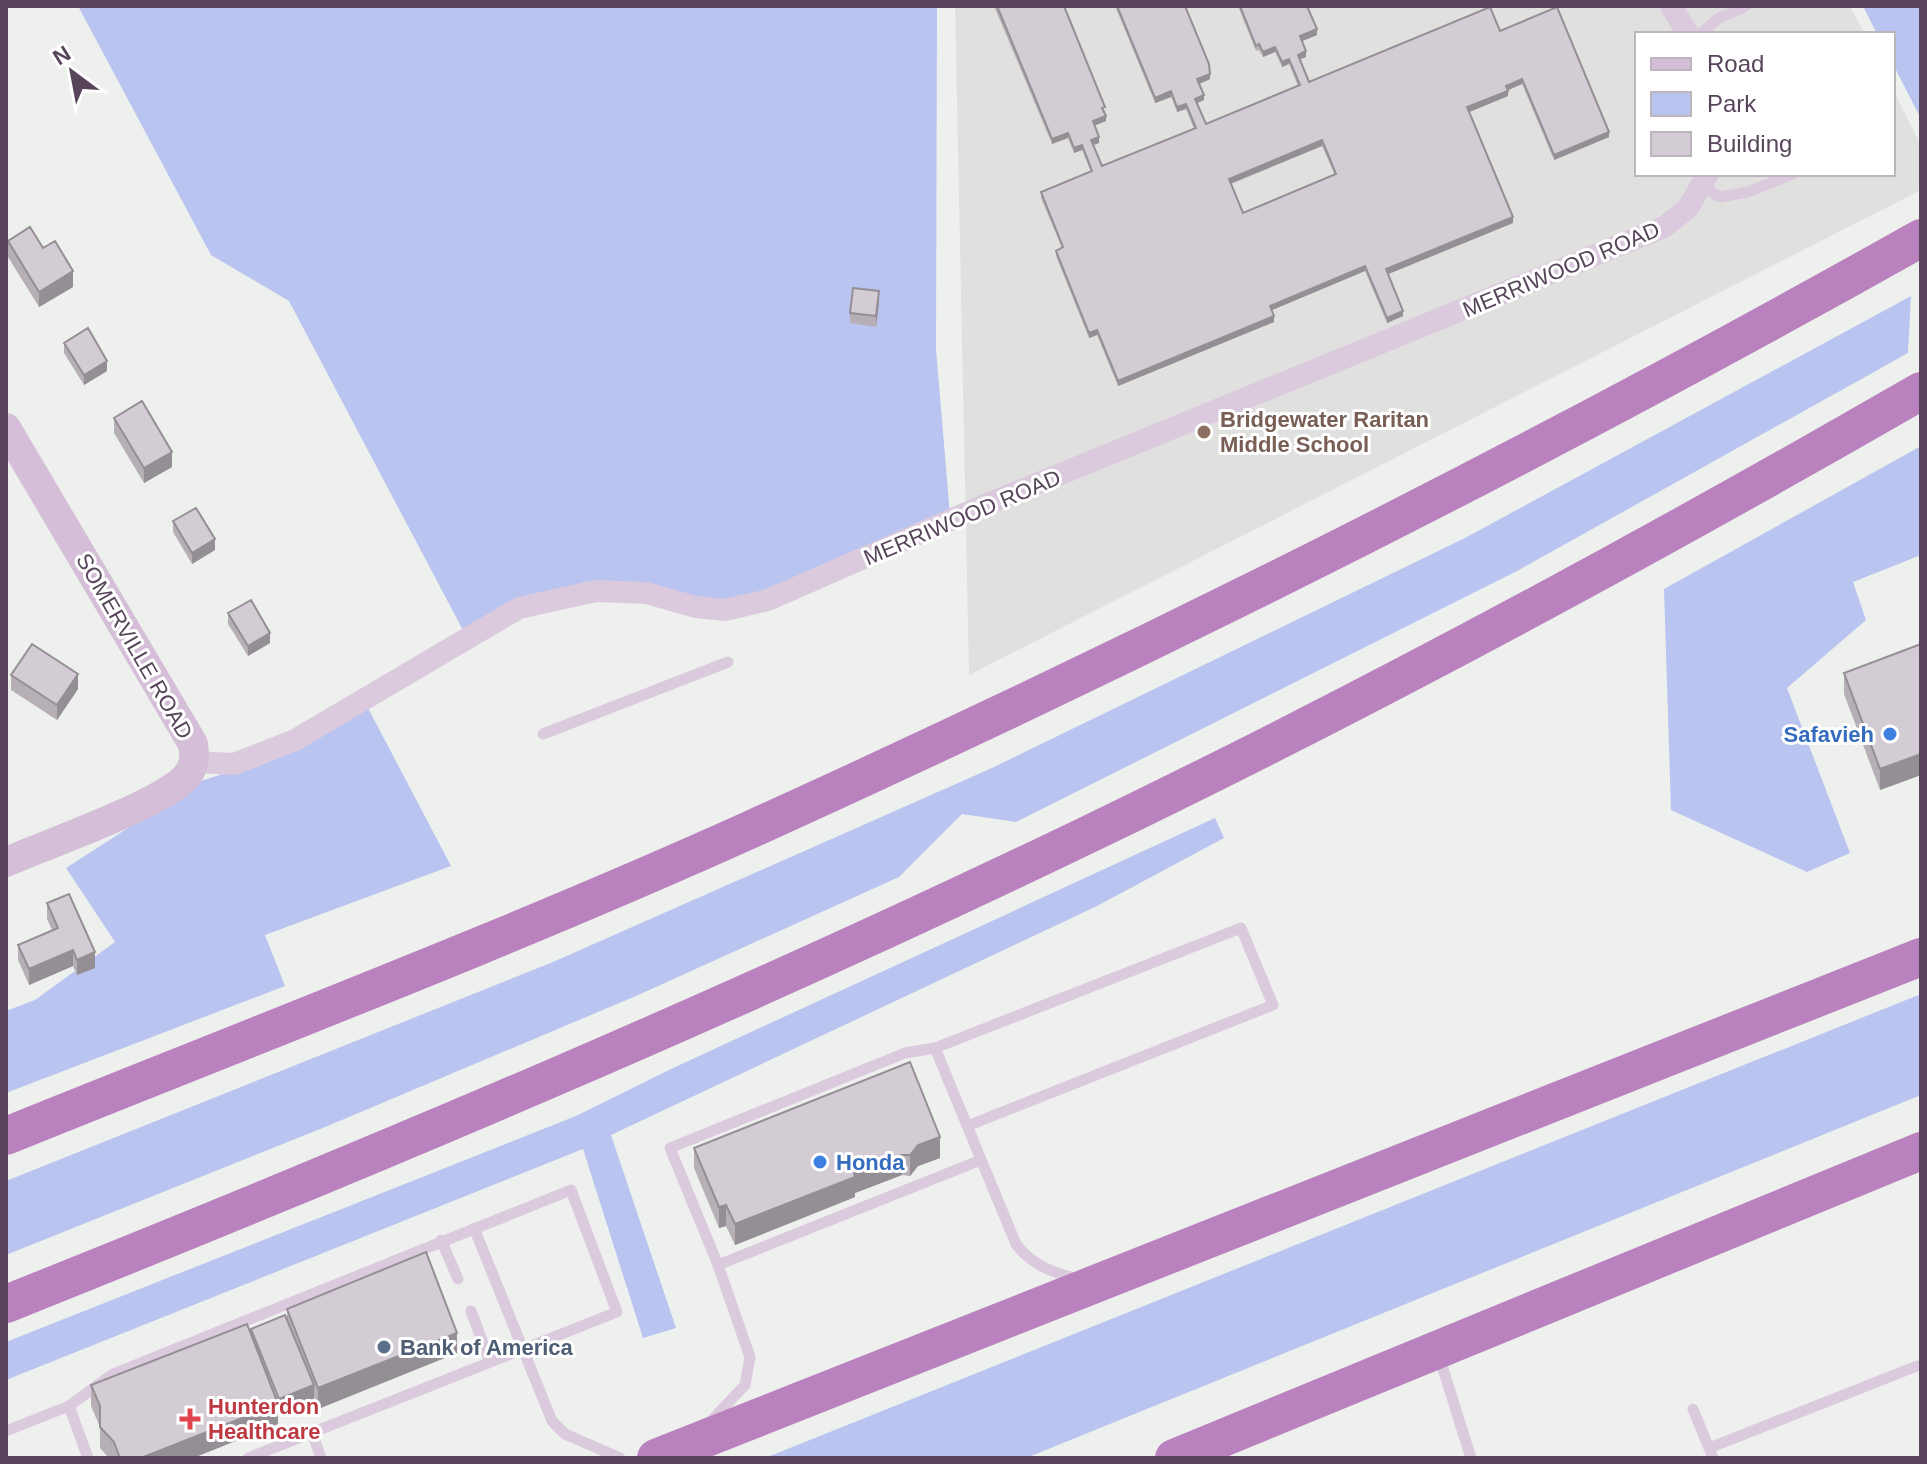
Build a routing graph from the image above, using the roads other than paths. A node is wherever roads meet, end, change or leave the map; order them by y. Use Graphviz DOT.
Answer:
graph roads {
  1 [pos="1671,6"];
  2 [pos="1746,6"];
  3 [pos="1687,32"];
  4 [pos="1702,32"];
  5 [pos="1788,176"];
  6 [pos="1706,180"];
  7 [pos="1921,238"];
  8 [pos="1921,391"];
  9 [pos="6,428"];
  10 [pos="728,662"];
  11 [pos="543,734"];
  12 [pos="195,762"];
  13 [pos="6,862"];
  14 [pos="1921,957"];
  15 [pos="935,1048"];
  16 [pos="967,1126"];
  17 [pos="6,1136"];
  18 [pos="1921,1151"];
  19 [pos="981,1160"];
  20 [pos="474,1228"];
  21 [pos="441,1240"];
  22 [pos="718,1265"];
  23 [pos="458,1279"];
  24 [pos="1095,1284"];
  25 [pos="6,1304"];
  26 [pos="471,1311"];
  27 [pos="521,1351"];
  28 [pos="1438,1351"];
  29 [pos="490,1362"];
  30 [pos="1920,1369"];
  31 [pos="69,1406"];
  32 [pos="1693,1409"];
  33 [pos="6,1431"];
  34 [pos="312,1433"];
  35 [pos="670,1452"];
  36 [pos="1711,1453"];
  37 [pos="88,1458"];
  38 [pos="248,1458"];
  39 [pos="321,1458"];
  40 [pos="620,1458"];
  41 [pos="1174,1458"];
  42 [pos="1471,1458"];
  1 -- 3 [label="street"];
  2 -- 4 [label="lane"];
  5 -- 6 [label="lane"];
  6 -- 12 [label="street, MERRIWOOD ROAD"];
  7 -- 17 [label="highway"];
  8 -- 25 [label="highway"];
  9 -- 12 [label="street, SOMERVILLE ROAD"];
  10 -- 11 [label="lane"];
  12 -- 13 [label="street, SOMERVILLE ROAD"];
  14 -- 24 [label="highway"];
  15 -- 16 [label="lane"];
  15 -- 16 [label="lane"];
  15 -- 22 [label="lane"];
  16 -- 19 [label="lane"];
  18 -- 28 [label="highway"];
  19 -- 22 [label="lane"];
  19 -- 24 [label="lane"];
  20 -- 21 [label="lane"];
  20 -- 27 [label="lane"];
  20 -- 27 [label="lane"];
  21 -- 23 [label="lane"];
  21 -- 31 [label="lane"];
  22 -- 35 [label="lane"];
  24 -- 35 [label="highway"];
  26 -- 29 [label="lane"];
  27 -- 29 [label="lane"];
  27 -- 40 [label="lane"];
  28 -- 41 [label="highway"];
  28 -- 42 [label="lane"];
  29 -- 34 [label="lane"];
  30 -- 36 [label="lane"];
  31 -- 33 [label="lane"];
  31 -- 37 [label="lane"];
  32 -- 36 [label="lane"];
  34 -- 38 [label="lane"];
  34 -- 39 [label="lane"];
}
